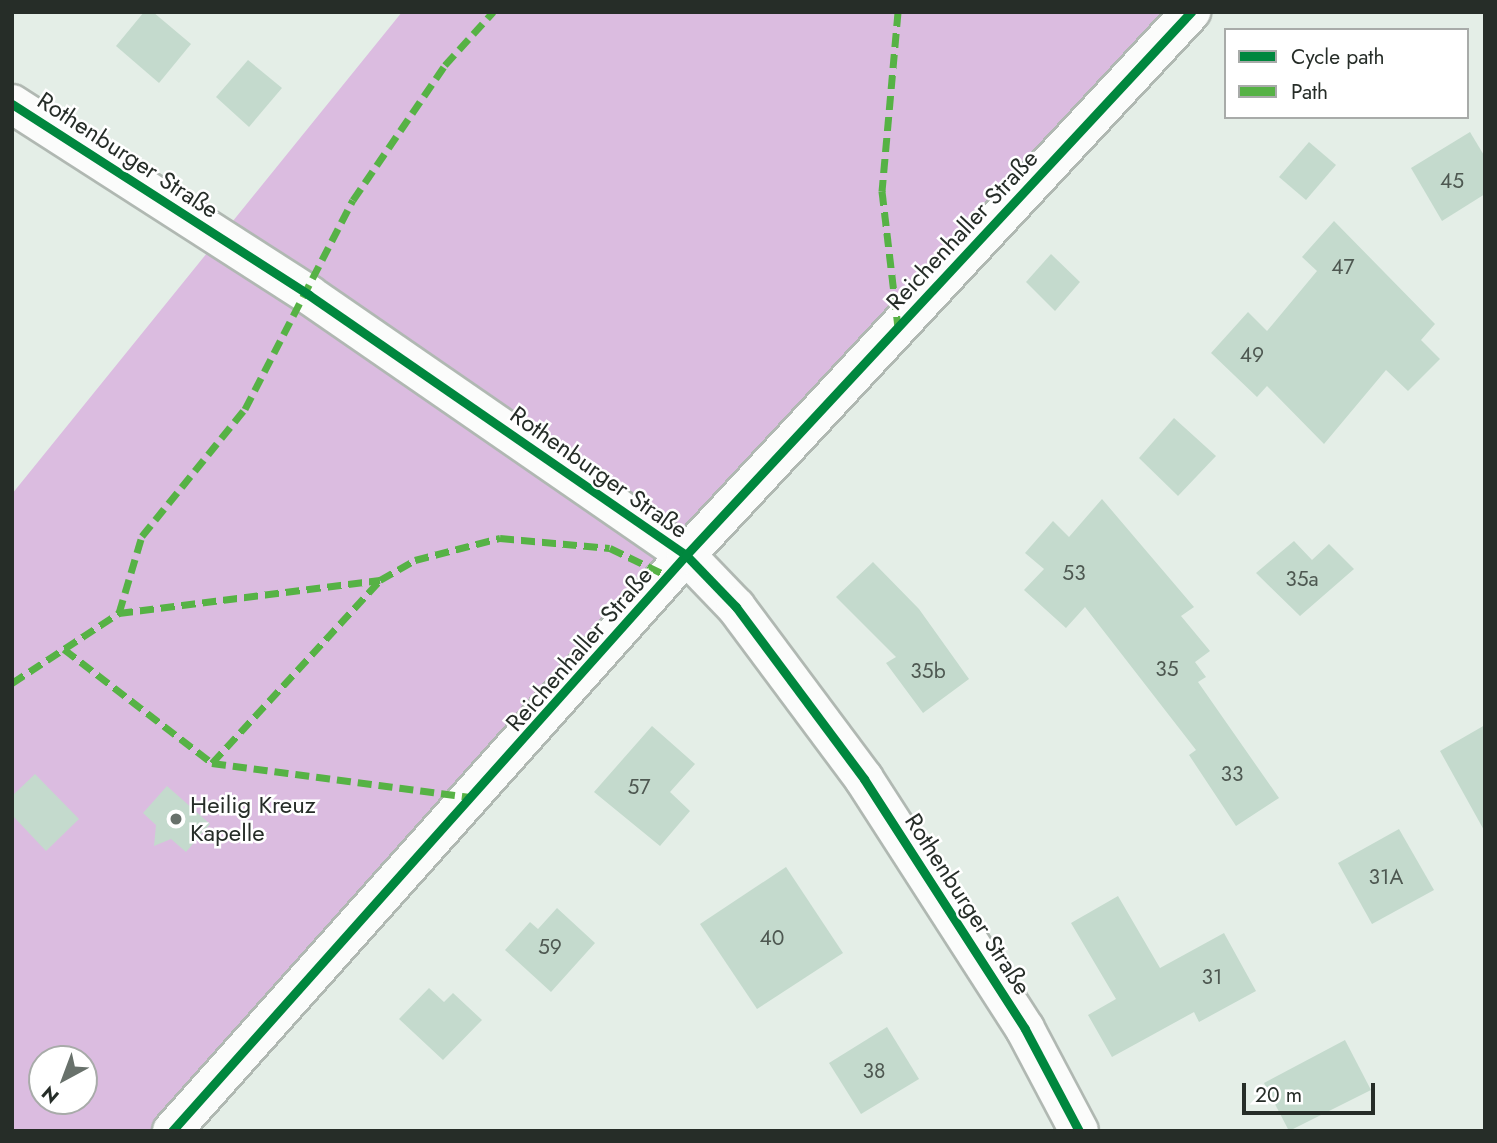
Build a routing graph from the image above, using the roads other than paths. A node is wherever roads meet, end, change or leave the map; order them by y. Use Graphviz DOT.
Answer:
graph roads {
  1 [pos="1191,12"];
  2 [pos="12,104"];
  3 [pos="686,555"];
  4 [pos="172,1131"];
  5 [pos="1079,1131"];
  1 -- 3 [label="street, Reichenhaller Straße"];
  2 -- 3 [label="street, Rothenburger Straße"];
  3 -- 4 [label="street, Reichenhaller Straße"];
  3 -- 5 [label="street, Rothenburger Straße"];
}
